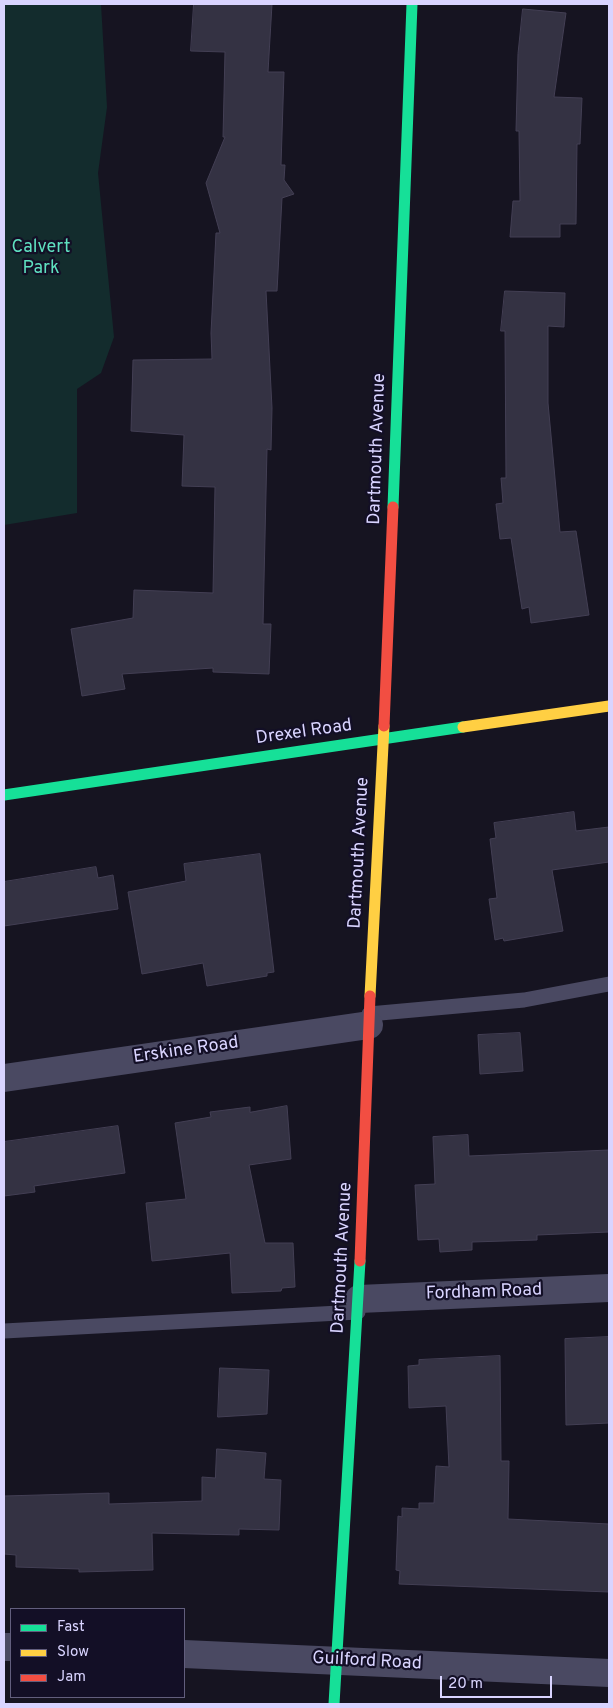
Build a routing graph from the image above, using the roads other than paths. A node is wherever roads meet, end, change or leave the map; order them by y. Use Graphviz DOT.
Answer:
graph roads {
  1 [pos="412,4"];
  2 [pos="609,706"];
  3 [pos="384,739"];
  4 [pos="4,795"];
  5 [pos="609,984"];
  6 [pos="369,1020"];
  7 [pos="4,1078"];
  8 [pos="609,1288"];
  9 [pos="359,1305"];
  10 [pos="4,1332"];
  11 [pos="185,1654"];
  12 [pos="335,1661"];
  13 [pos="609,1673"];
  14 [pos="334,1704"];
  1 -- 3 [label="street, Dartmouth Avenue"];
  2 -- 3 [label="street, Drexel Road"];
  3 -- 4 [label="street, Drexel Road"];
  3 -- 6 [label="street, Dartmouth Avenue"];
  5 -- 6 [label="lane"];
  6 -- 7 [label="street, Erskine Road"];
  6 -- 9 [label="street, Dartmouth Avenue"];
  8 -- 9 [label="street, Fordham Road"];
  9 -- 10 [label="lane"];
  9 -- 12 [label="street, Dartmouth Avenue"];
  11 -- 12 [label="street, Guilford Road"];
  12 -- 13 [label="street, Guilford Road"];
  12 -- 14 [label="street, Dartmouth Avenue"];
}
